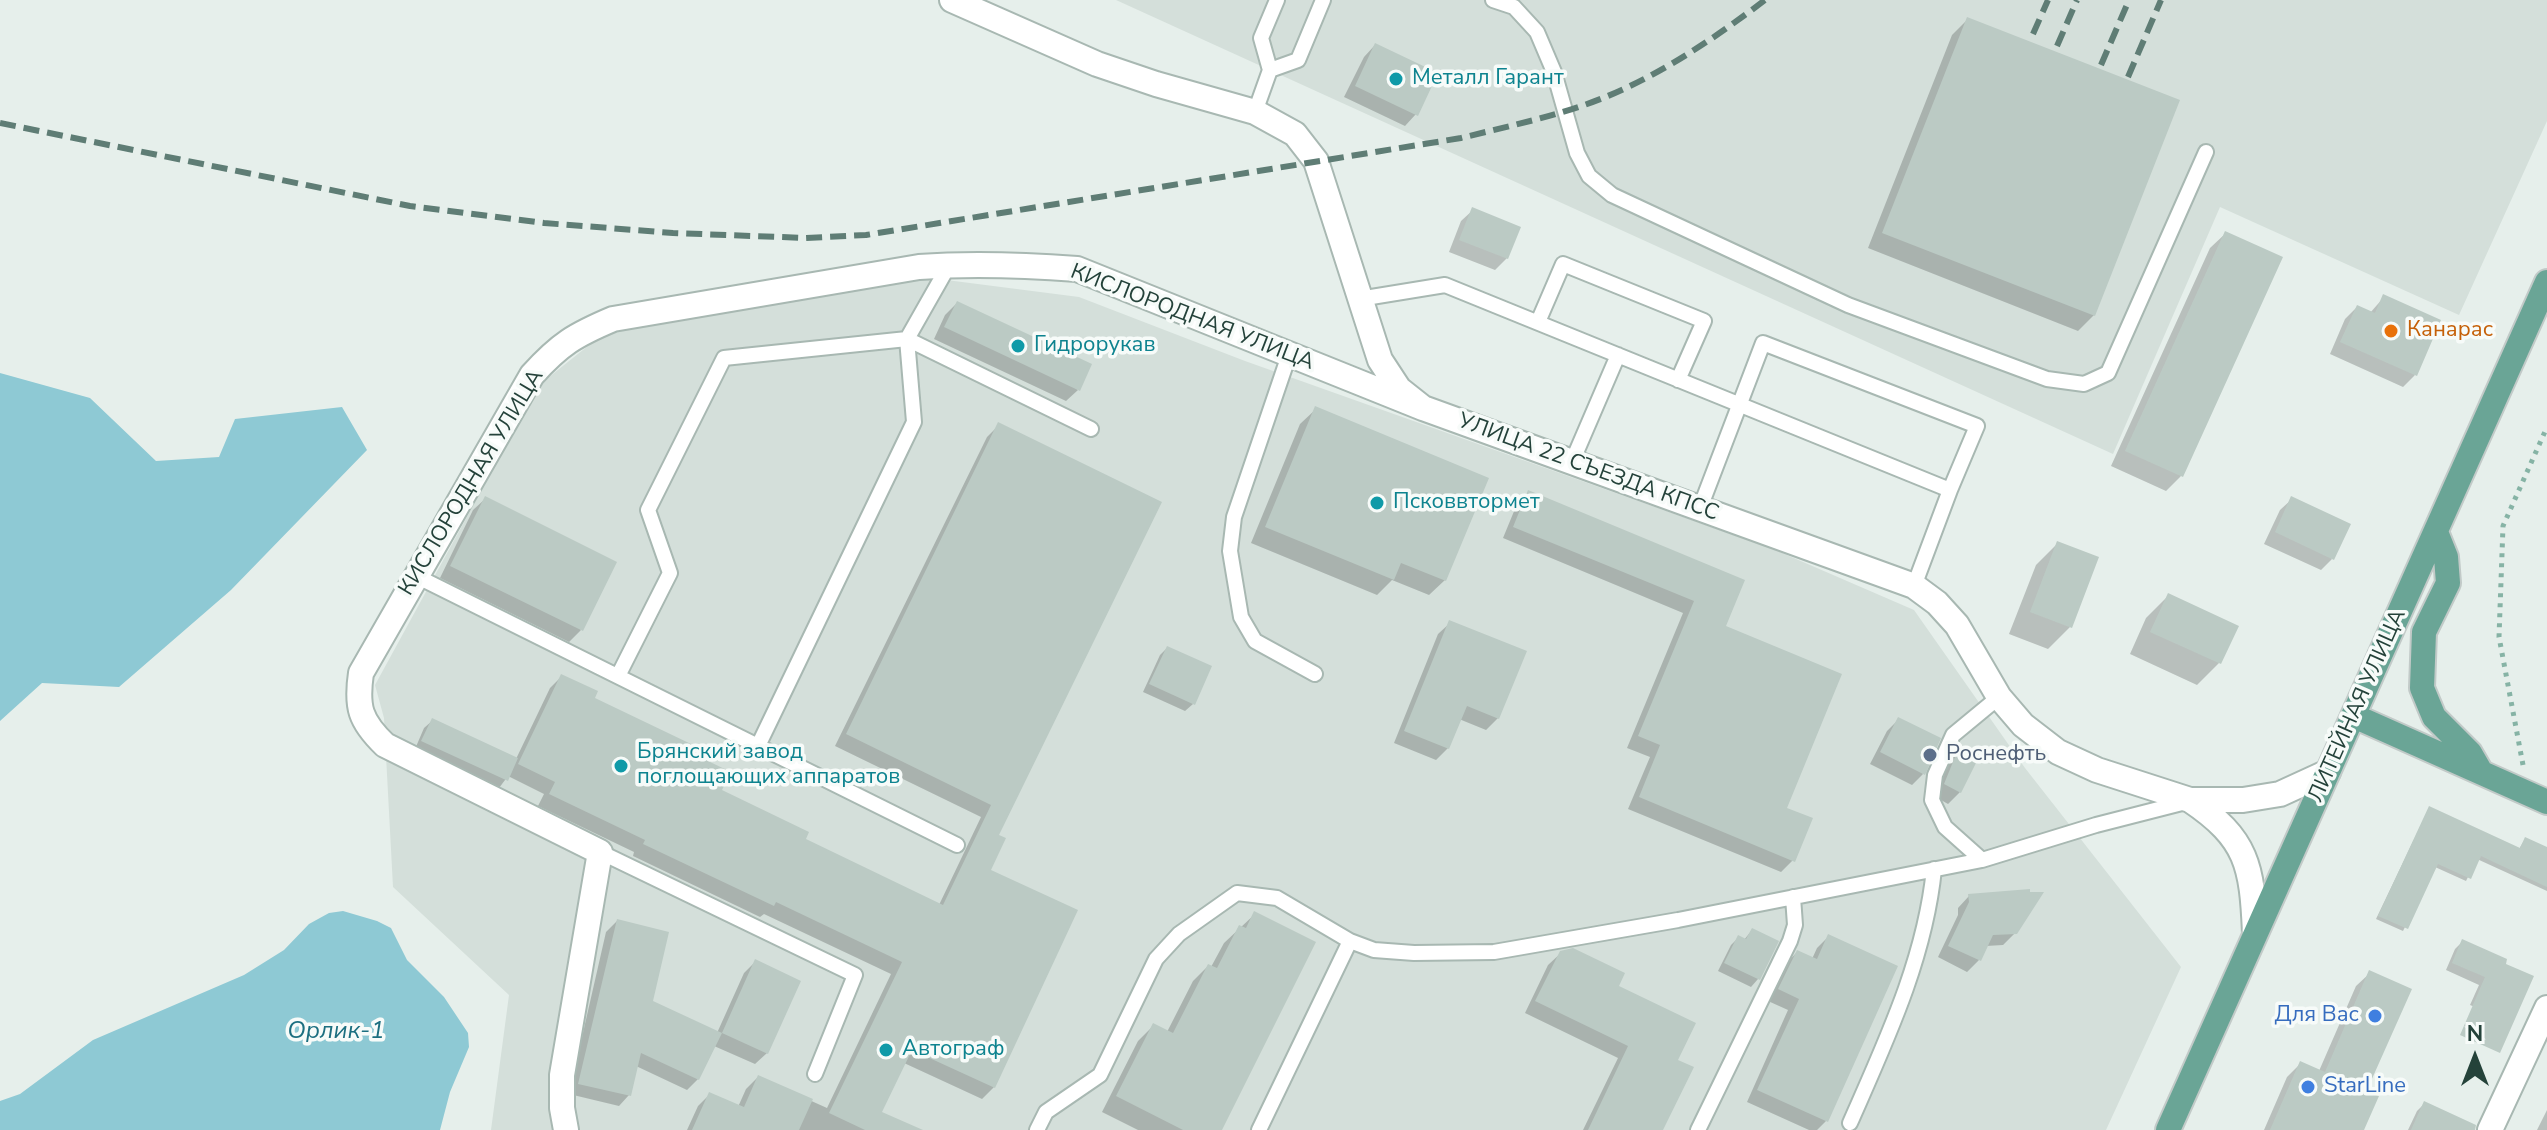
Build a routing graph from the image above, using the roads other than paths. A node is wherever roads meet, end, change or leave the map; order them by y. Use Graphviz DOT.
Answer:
graph roads {
  1 [pos="952,0"];
  2 [pos="1277,0"];
  3 [pos="1323,0"];
  4 [pos="1493,0"];
  5 [pos="1270,70"];
  6 [pos="1255,112"];
  7 [pos="2206,152"];
  8 [pos="949,265"];
  9 [pos="2547,282"];
  10 [pos="1359,299"];
  11 [pos="1538,322"];
  12 [pos="907,339"];
  13 [pos="1289,355"];
  14 [pos="1618,355"];
  15 [pos="1678,380"];
  16 [pos="1740,405"];
  17 [pos="1423,408"];
  18 [pos="1091,429"];
  19 [pos="1572,462"];
  20 [pos="1950,490"];
  21 [pos="1700,508"];
  22 [pos="2436,532"];
  23 [pos="416,576"];
  24 [pos="1914,586"];
  25 [pos="1315,674"];
  26 [pos="618,676"];
  27 [pos="1999,697"];
  28 [pos="2354,716"];
  29 [pos="758,746"];
  30 [pos="2328,772"];
  31 [pos="2481,772"];
  32 [pos="2190,800"];
  33 [pos="2547,802"];
  34 [pos="957,845"];
  35 [pos="600,852"];
  36 [pos="1982,860"];
  37 [pos="1934,869"];
  38 [pos="1793,897"];
  39 [pos="2255,933"];
  40 [pos="1350,941"];
  41 [pos="2547,1008"];
  42 [pos="815,1074"];
  43 [pos="1850,1123"];
  44 [pos="566,1130"];
  45 [pos="1037,1130"];
  46 [pos="1259,1130"];
  47 [pos="1698,1130"];
  48 [pos="2168,1130"];
  49 [pos="2490,1130"];
  1 -- 6 [label="street, УЛИЦА 22 СЪЕЗДА КПСС"];
  2 -- 5 [label="lane"];
  3 -- 5 [label="lane"];
  4 -- 7 [label="lane"];
  5 -- 6 [label="lane"];
  6 -- 10 [label="street, УЛИЦА 22 СЪЕЗДА КПСС"];
  8 -- 12 [label="lane"];
  8 -- 13 [label="street, КИСЛОРОДНАЯ УЛИЦА"];
  8 -- 23 [label="street, КИСЛОРОДНАЯ УЛИЦА"];
  9 -- 22 [label="main road, ЛИТЕЙНАЯ УЛИЦА"];
  10 -- 11 [label="lane"];
  10 -- 17 [label="street, УЛИЦА 22 СЪЕЗДА КПСС"];
  11 -- 14 [label="lane"];
  11 -- 15 [label="lane"];
  12 -- 18 [label="lane"];
  12 -- 26 [label="lane"];
  12 -- 29 [label="lane"];
  13 -- 17 [label="street, КИСЛОРОДНАЯ УЛИЦА"];
  13 -- 25 [label="lane"];
  14 -- 15 [label="lane"];
  14 -- 19 [label="lane"];
  15 -- 16 [label="lane"];
  16 -- 20 [label="lane"];
  16 -- 20 [label="lane"];
  16 -- 21 [label="lane"];
  17 -- 19 [label="street, УЛИЦА 22 СЪЕЗДА КПСС"];
  19 -- 21 [label="street, УЛИЦА 22 СЪЕЗДА КПСС"];
  20 -- 24 [label="lane"];
  21 -- 24 [label="street, УЛИЦА 22 СЪЕЗДА КПСС"];
  22 -- 28 [label="main road, ЛИТЕЙНАЯ УЛИЦА"];
  22 -- 31 [label="main road"];
  23 -- 26 [label="lane"];
  23 -- 35 [label="street, КИСЛОРОДНАЯ УЛИЦА"];
  24 -- 27 [label="street, УЛИЦА 22 СЪЕЗДА КПСС"];
  26 -- 29 [label="lane"];
  27 -- 32 [label="street, УЛИЦА 22 СЪЕЗДА КПСС"];
  27 -- 36 [label="lane"];
  28 -- 30 [label="main road, ЛИТЕЙНАЯ УЛИЦА"];
  28 -- 31 [label="main road"];
  29 -- 34 [label="lane"];
  30 -- 32 [label="street, УЛИЦА 22 СЪЕЗДА КПСС"];
  30 -- 39 [label="main road, ЛИТЕЙНАЯ УЛИЦА"];
  31 -- 33 [label="main road"];
  32 -- 36 [label="lane"];
  32 -- 39 [label="street"];
  35 -- 42 [label="lane"];
  35 -- 44 [label="street"];
  36 -- 37 [label="lane"];
  37 -- 38 [label="lane"];
  37 -- 43 [label="lane"];
  38 -- 40 [label="lane"];
  38 -- 47 [label="lane"];
  39 -- 48 [label="main road, ЛИТЕЙНАЯ УЛИЦА"];
  40 -- 45 [label="lane"];
  40 -- 46 [label="lane"];
  41 -- 49 [label="street"];
}
